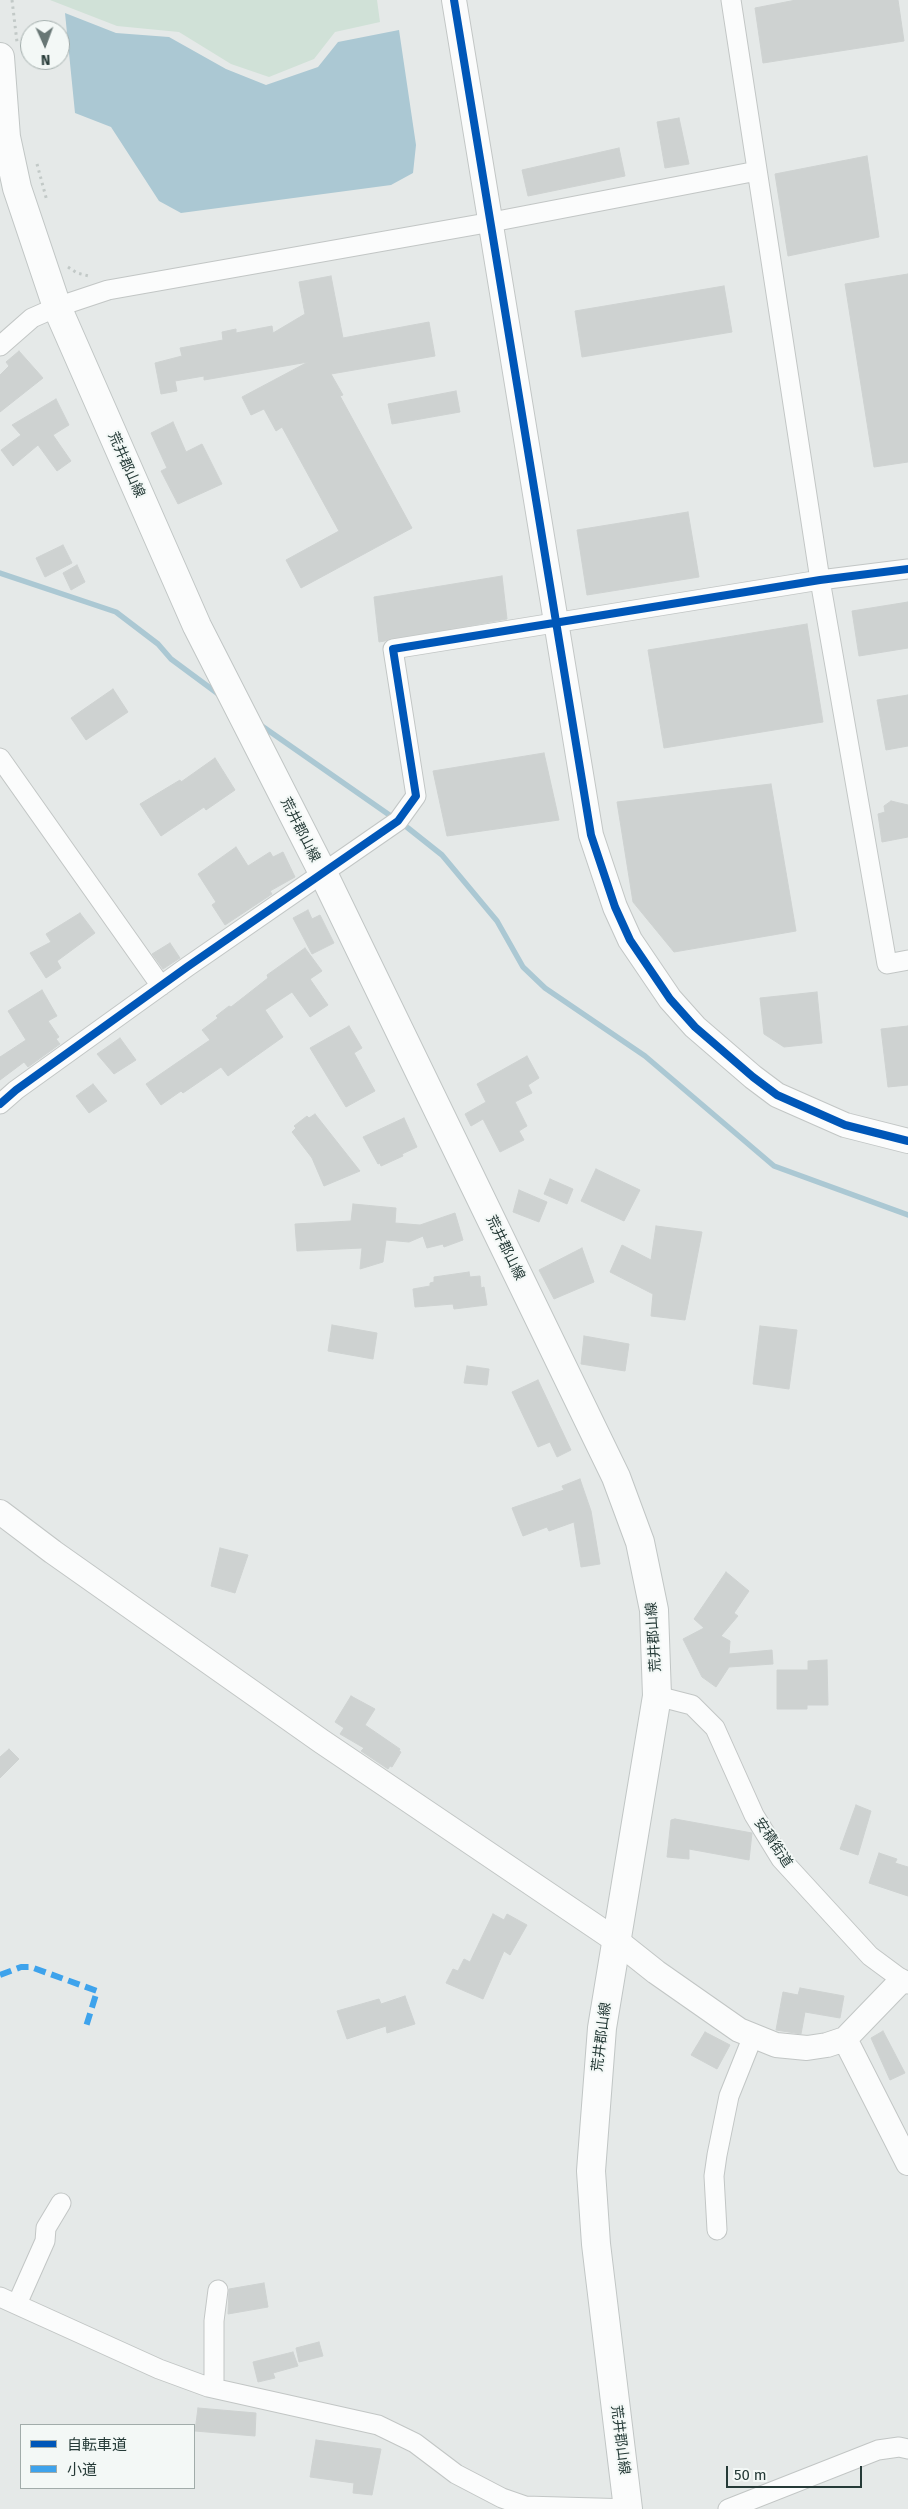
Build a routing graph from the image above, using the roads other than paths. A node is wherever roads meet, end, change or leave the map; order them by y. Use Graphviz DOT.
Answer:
graph roads {
  1 [pos="454,0"];
  2 [pos="730,0"];
  3 [pos="8,51"];
  4 [pos="757,171"];
  5 [pos="492,222"];
  6 [pos="57,307"];
  7 [pos="0,346"];
  8 [pos="908,569"];
  9 [pos="820,580"];
  10 [pos="557,623"];
  11 [pos="0,758"];
  12 [pos="323,874"];
  13 [pos="908,960"];
  14 [pos="161,986"];
  15 [pos="0,1104"];
  16 [pos="908,1141"];
  17 [pos="0,1512"];
  18 [pos="657,1696"];
  19 [pos="617,1941"];
  20 [pos="904,1982"];
  21 [pos="754,2036"];
  22 [pos="845,2039"];
  23 [pos="908,2163"];
  24 [pos="61,2203"];
  25 [pos="717,2230"];
  26 [pos="218,2290"];
  27 [pos="0,2297"];
  28 [pos="17,2304"];
  29 [pos="214,2388"];
  30 [pos="908,2449"];
  31 [pos="629,2509"];
  32 [pos="728,2509"];
  1 -- 5 [label="street"];
  2 -- 4 [label="street"];
  3 -- 6 [label="main road, 荒井郡山線"];
  4 -- 5 [label="street"];
  4 -- 9 [label="street"];
  5 -- 6 [label="street"];
  5 -- 10 [label="street"];
  6 -- 7 [label="street"];
  6 -- 12 [label="main road, 荒井郡山線"];
  8 -- 9 [label="street"];
  9 -- 10 [label="street"];
  9 -- 13 [label="street"];
  10 -- 12 [label="street"];
  10 -- 16 [label="street"];
  11 -- 14 [label="street"];
  12 -- 14 [label="street"];
  12 -- 18 [label="main road, 荒井郡山線"];
  14 -- 15 [label="street"];
  17 -- 19 [label="street"];
  18 -- 19 [label="main road, 荒井郡山線"];
  18 -- 20 [label="street, 安積街道"];
  19 -- 21 [label="street"];
  19 -- 31 [label="main road, 荒井郡山線"];
  20 -- 22 [label="street"];
  21 -- 22 [label="street"];
  21 -- 25 [label="street"];
  22 -- 23 [label="street"];
  24 -- 28 [label="street"];
  26 -- 29 [label="street"];
  27 -- 28 [label="street"];
  28 -- 29 [label="street"];
  29 -- 31 [label="street"];
  30 -- 32 [label="street"];
}
